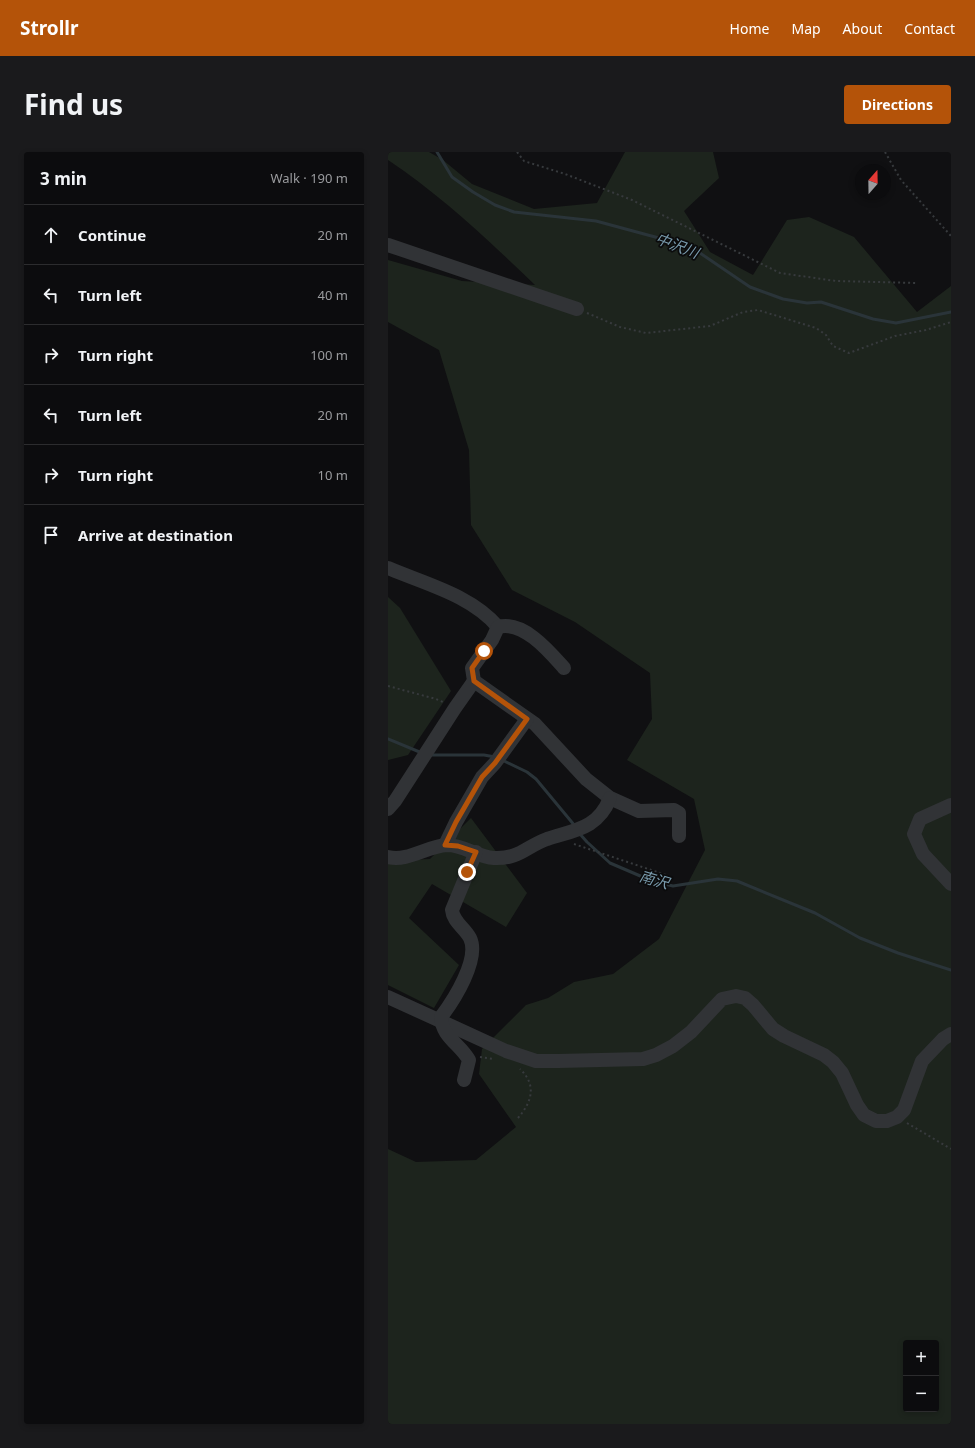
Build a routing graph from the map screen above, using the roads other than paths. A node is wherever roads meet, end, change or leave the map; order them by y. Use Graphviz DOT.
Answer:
graph roads {
  1 [pos="388,245"];
  2 [pos="577,309"];
  3 [pos="388,568"];
  4 [pos="498,627"];
  5 [pos="564,668"];
  6 [pos="474,681"];
  7 [pos="527,719"];
  8 [pos="610,798"];
  9 [pos="951,805"];
  10 [pos="388,809"];
  11 [pos="679,836"];
  12 [pos="445,845"];
  13 [pos="476,852"];
  14 [pos="388,857"];
  15 [pos="951,884"];
  16 [pos="388,997"];
  17 [pos="442,1023"];
  18 [pos="951,1034"];
  19 [pos="464,1080"];
  1 -- 2 [label="street"];
  3 -- 4 [label="street"];
  4 -- 5 [label="street"];
  4 -- 6 [label="street"];
  6 -- 7 [label="street"];
  6 -- 10 [label="street"];
  7 -- 8 [label="street"];
  7 -- 12 [label="street"];
  8 -- 11 [label="street"];
  8 -- 13 [label="street"];
  9 -- 15 [label="street"];
  12 -- 13 [label="street"];
  12 -- 14 [label="street"];
  13 -- 17 [label="street"];
  16 -- 17 [label="street"];
  17 -- 18 [label="street"];
  17 -- 19 [label="street"];
}
